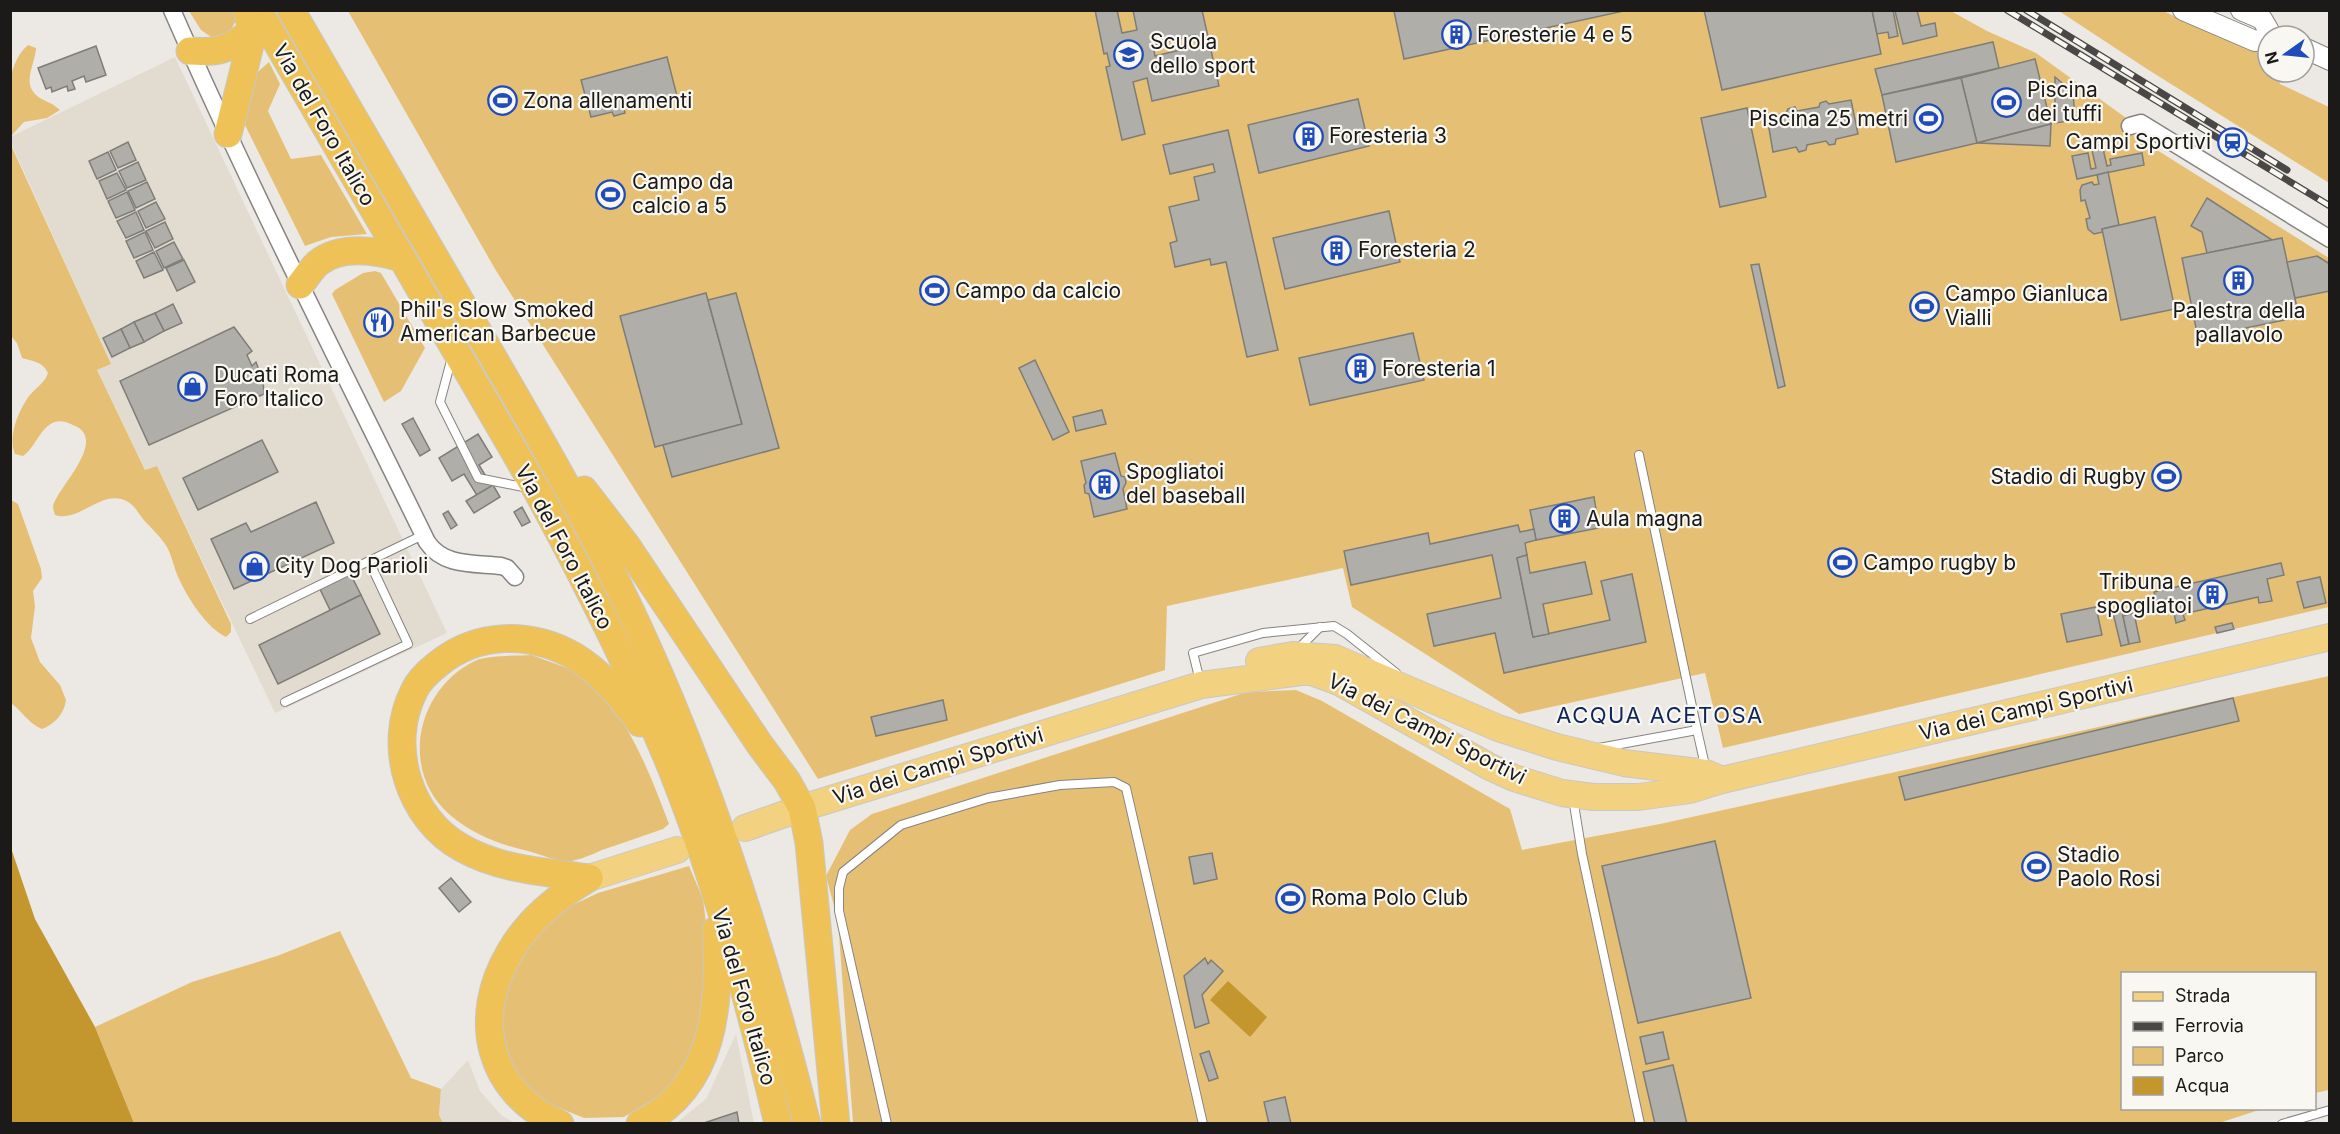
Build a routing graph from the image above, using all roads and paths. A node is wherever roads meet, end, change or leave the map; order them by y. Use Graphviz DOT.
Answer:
graph roads {
  1 [pos="172,10"];
  2 [pos="291,10"];
  3 [pos="2183,10"];
  4 [pos="2241,10"];
  5 [pos="252,17"];
  6 [pos="2265,24"];
  7 [pos="2256,41"];
  8 [pos="190,51"];
  9 [pos="2316,54"];
  10 [pos="2330,60"];
  11 [pos="2130,126"];
  12 [pos="228,134"];
  13 [pos="2330,239"];
  14 [pos="401,258"];
  15 [pos="300,285"];
  16 [pos="454,348"];
  17 [pos="527,415"];
  18 [pos="1639,454"];
  19 [pos="536,489"];
  20 [pos="423,535"];
  21 [pos="369,561"];
  22 [pos="515,577"];
  23 [pos="250,619"];
  24 [pos="1320,627"];
  25 [pos="1294,629"];
  26 [pos="2330,636"];
  27 [pos="1297,650"];
  28 [pos="1273,674"];
  29 [pos="1201,685"];
  30 [pos="1429,700"];
  31 [pos="285,702"];
  32 [pos="1697,730"];
  33 [pos="1577,752"];
  34 [pos="670,766"];
  35 [pos="1714,777"];
  36 [pos="1547,788"];
  37 [pos="1573,795"];
  38 [pos="802,808"];
  39 [pos="745,828"];
  40 [pos="677,850"];
  41 [pos="706,867"];
  42 [pos="589,878"];
  43 [pos="2330,1110"];
  44 [pos="560,1124"];
  45 [pos="640,1124"];
  46 [pos="778,1124"];
  47 [pos="807,1124"];
  48 [pos="836,1124"];
  49 [pos="886,1124"];
  50 [pos="1203,1124"];
  51 [pos="1640,1124"];
  52 [pos="2283,1124"];
  1 -- 8 [label="street"];
  2 -- 17 [label="highway, Via del Foro Italico"];
  3 -- 7 [label="street"];
  4 -- 6 [label="street"];
  5 -- 8 [label="highway"];
  5 -- 12 [label="highway"];
  5 -- 14 [label="highway, Via del Foro Italico"];
  8 -- 12 [label="street"];
  9 -- 10 [label="street"];
  11 -- 13 [label="street"];
  12 -- 15 [label="street"];
  14 -- 15 [label="highway"];
  14 -- 16 [label="highway, Via del Foro Italico"];
  15 -- 20 [label="street"];
  16 -- 19 [label="highway, Via del Foro Italico"];
  16 -- 19 [label="lane"];
  17 -- 38 [label="highway"];
  17 -- 47 [label="highway, Via del Foro Italico"];
  18 -- 32 [label="lane"];
  19 -- 34 [label="highway, Via del Foro Italico"];
  20 -- 21 [label="lane"];
  20 -- 22 [label="street"];
  21 -- 23 [label="lane"];
  21 -- 31 [label="lane"];
  24 -- 25 [label="lane"];
  24 -- 27 [label="lane"];
  24 -- 30 [label="lane"];
  25 -- 27 [label="lane"];
  25 -- 29 [label="lane"];
  26 -- 35 [label="main road, Via dei Campi Sportivi"];
  27 -- 28 [label="lane"];
  27 -- 29 [label="main road, Via dei Campi Sportivi"];
  27 -- 30 [label="main road, Via dei Campi Sportivi"];
  28 -- 29 [label="main road, Via dei Campi Sportivi"];
  28 -- 36 [label="main road, Via dei Campi Sportivi"];
  29 -- 38 [label="main road, Via dei Campi Sportivi"];
  30 -- 33 [label="main road, Via dei Campi Sportivi"];
  32 -- 33 [label="lane"];
  32 -- 35 [label="lane"];
  33 -- 35 [label="main road, Via dei Campi Sportivi"];
  33 -- 36 [label="main road"];
  34 -- 41 [label="highway, Via del Foro Italico"];
  34 -- 42 [label="highway"];
  35 -- 37 [label="main road, Via dei Campi Sportivi"];
  36 -- 37 [label="main road, Via dei Campi Sportivi"];
  37 -- 51 [label="lane"];
  38 -- 39 [label="main road, Via dei Campi Sportivi"];
  38 -- 48 [label="highway"];
  40 -- 42 [label="main road"];
  41 -- 45 [label="highway"];
  41 -- 46 [label="highway, Via del Foro Italico"];
  42 -- 44 [label="highway"];
  43 -- 52 [label="lane"];
  49 -- 50 [label="lane"];
}
